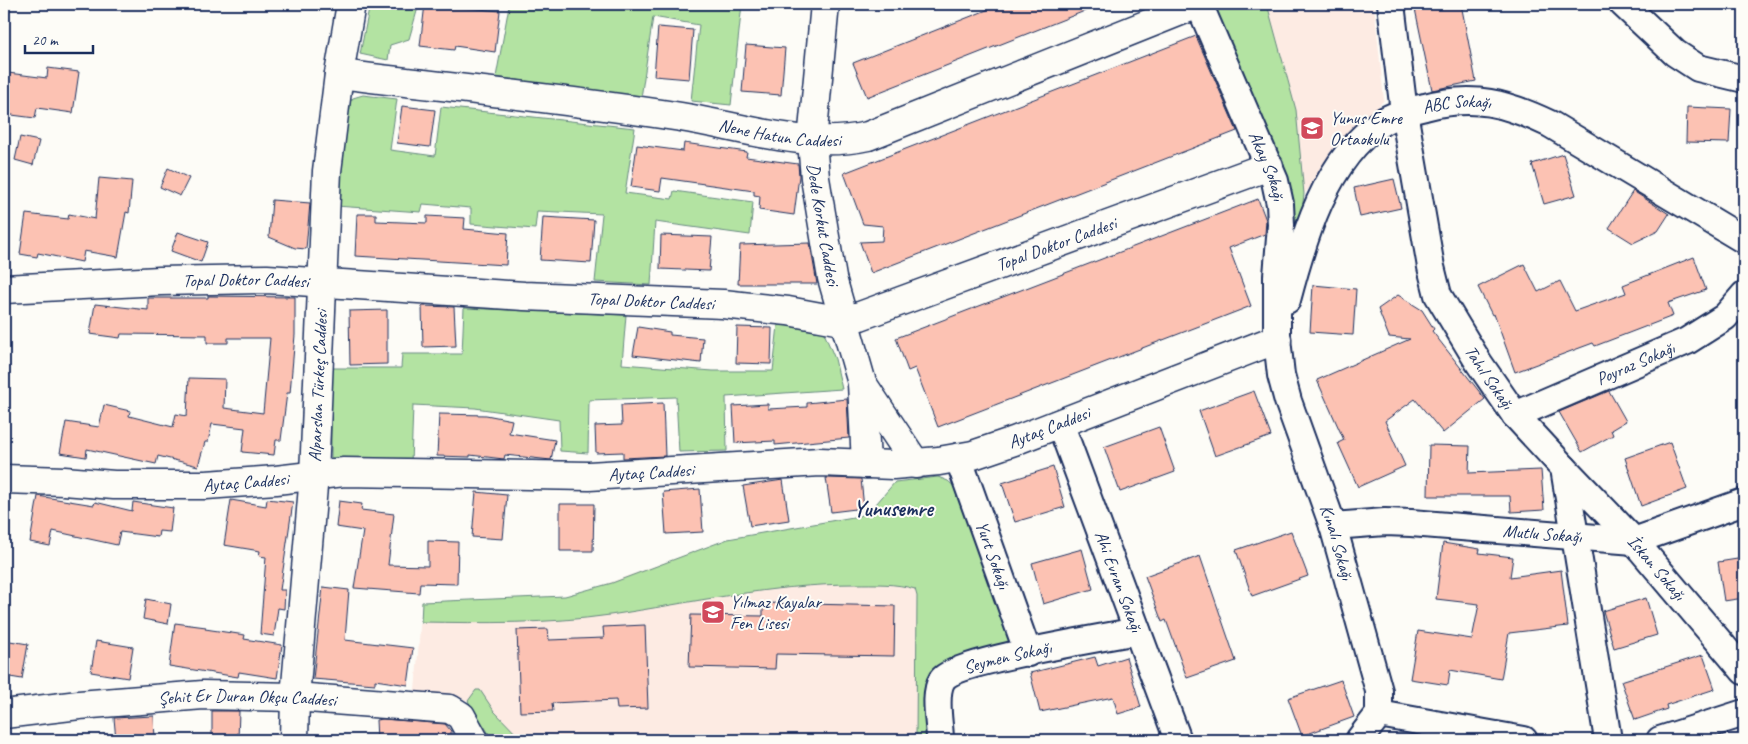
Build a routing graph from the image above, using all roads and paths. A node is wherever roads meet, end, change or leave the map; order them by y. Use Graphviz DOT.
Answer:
graph roads {
  1 [pos="352,4"];
  2 [pos="825,4"];
  3 [pos="1199,4"];
  4 [pos="1391,4"];
  5 [pos="1623,4"];
  6 [pos="339,74"];
  7 [pos="1744,80"];
  8 [pos="1404,112"];
  9 [pos="812,141"];
  10 [pos="1269,166"];
  11 [pos="1744,240"];
  12 [pos="322,281"];
  13 [pos="4,290"];
  14 [pos="1744,295"];
  15 [pos="842,321"];
  16 [pos="1277,340"];
  17 [pos="862,384"];
  18 [pos="1515,414"];
  19 [pos="1060,423"];
  20 [pos="958,457"];
  21 [pos="866,464"];
  22 [pos="916,464"];
  23 [pos="1564,468"];
  24 [pos="314,474"];
  25 [pos="4,479"];
  26 [pos="1744,502"];
  27 [pos="1333,526"];
  28 [pos="1575,538"];
  29 [pos="1634,540"];
  30 [pos="1137,630"];
  31 [pos="1028,653"];
  32 [pos="1744,671"];
  33 [pos="295,697"];
  34 [pos="1744,713"];
  35 [pos="4,714"];
  36 [pos="1379,714"];
  37 [pos="294,740"];
  38 [pos="474,740"];
  39 [pos="940,740"];
  40 [pos="1178,740"];
  41 [pos="1359,740"];
  42 [pos="1524,740"];
  43 [pos="1608,740"];
  44 [pos="1660,740"];
  1 -- 6 [label="street, Alparslan Türkeş Caddesi"];
  2 -- 9 [label="street, Dede Korkut Caddesi"];
  3 -- 9 [label="street, Nene Hatun Caddesi"];
  3 -- 10 [label="street, Akay Sokağı"];
  4 -- 8 [label="street, Tahıl Sokağı"];
  5 -- 7 [label="street"];
  6 -- 9 [label="street, Nene Hatun Caddesi"];
  6 -- 12 [label="street, Alparslan Türkeş Caddesi"];
  8 -- 11 [label="street, ABC Sokağı"];
  8 -- 16 [label="street, ABC Sokağı"];
  8 -- 18 [label="street, Tahıl Sokağı"];
  9 -- 15 [label="street, Dede Korkut Caddesi"];
  10 -- 15 [label="street, Topal Doktor Caddesi"];
  10 -- 16 [label="street, Akay Sokağı"];
  12 -- 13 [label="street, Topal Doktor Caddesi"];
  12 -- 15 [label="street, Topal Doktor Caddesi"];
  12 -- 24 [label="street, Alparslan Türkeş Caddesi"];
  14 -- 18 [label="street, Poyraz Sokağı"];
  15 -- 17 [label="street, Dede Korkut Caddesi"];
  16 -- 19 [label="street, Aytaç Caddesi"];
  16 -- 27 [label="street, Kınalı Sokağı"];
  17 -- 21 [label="street, Dede Korkut Caddesi"];
  17 -- 22 [label="street, Dede Korkut Caddesi"];
  18 -- 23 [label="street, Tahıl Sokağı"];
  19 -- 20 [label="street, Aytaç Caddesi"];
  19 -- 30 [label="street, Ahi Evran Sokağı"];
  20 -- 22 [label="street, Aytaç Caddesi"];
  20 -- 31 [label="street, Yurt Sokağı"];
  21 -- 22 [label="street, Aytaç Caddesi"];
  21 -- 24 [label="street, Aytaç Caddesi"];
  23 -- 28 [label="street"];
  23 -- 29 [label="street, İskan Sokağı"];
  24 -- 25 [label="street, Aytaç Caddesi"];
  24 -- 33 [label="street, Alparslan Türkeş Caddesi"];
  26 -- 29 [label="street, Mutlu Sokağı"];
  27 -- 28 [label="street, Mutlu Sokağı"];
  27 -- 36 [label="street, Kınalı Sokağı"];
  28 -- 29 [label="street, Mutlu Sokağı"];
  28 -- 43 [label="street"];
  29 -- 32 [label="street, İskan Sokağı"];
  30 -- 31 [label="street, Seymen Sokağı"];
  30 -- 40 [label="street, Ahi Evran Sokağı"];
  31 -- 39 [label="street, Seymen Sokağı"];
  33 -- 35 [label="street, Şehit Er Duran Okçu Caddesi"];
  33 -- 37 [label="street, Alparslan Türkeş Caddesi"];
  33 -- 38 [label="street, Şehit Er Duran Okçu Caddesi"];
  34 -- 44 [label="street"];
  36 -- 41 [label="street"];
  36 -- 42 [label="street"];
}
